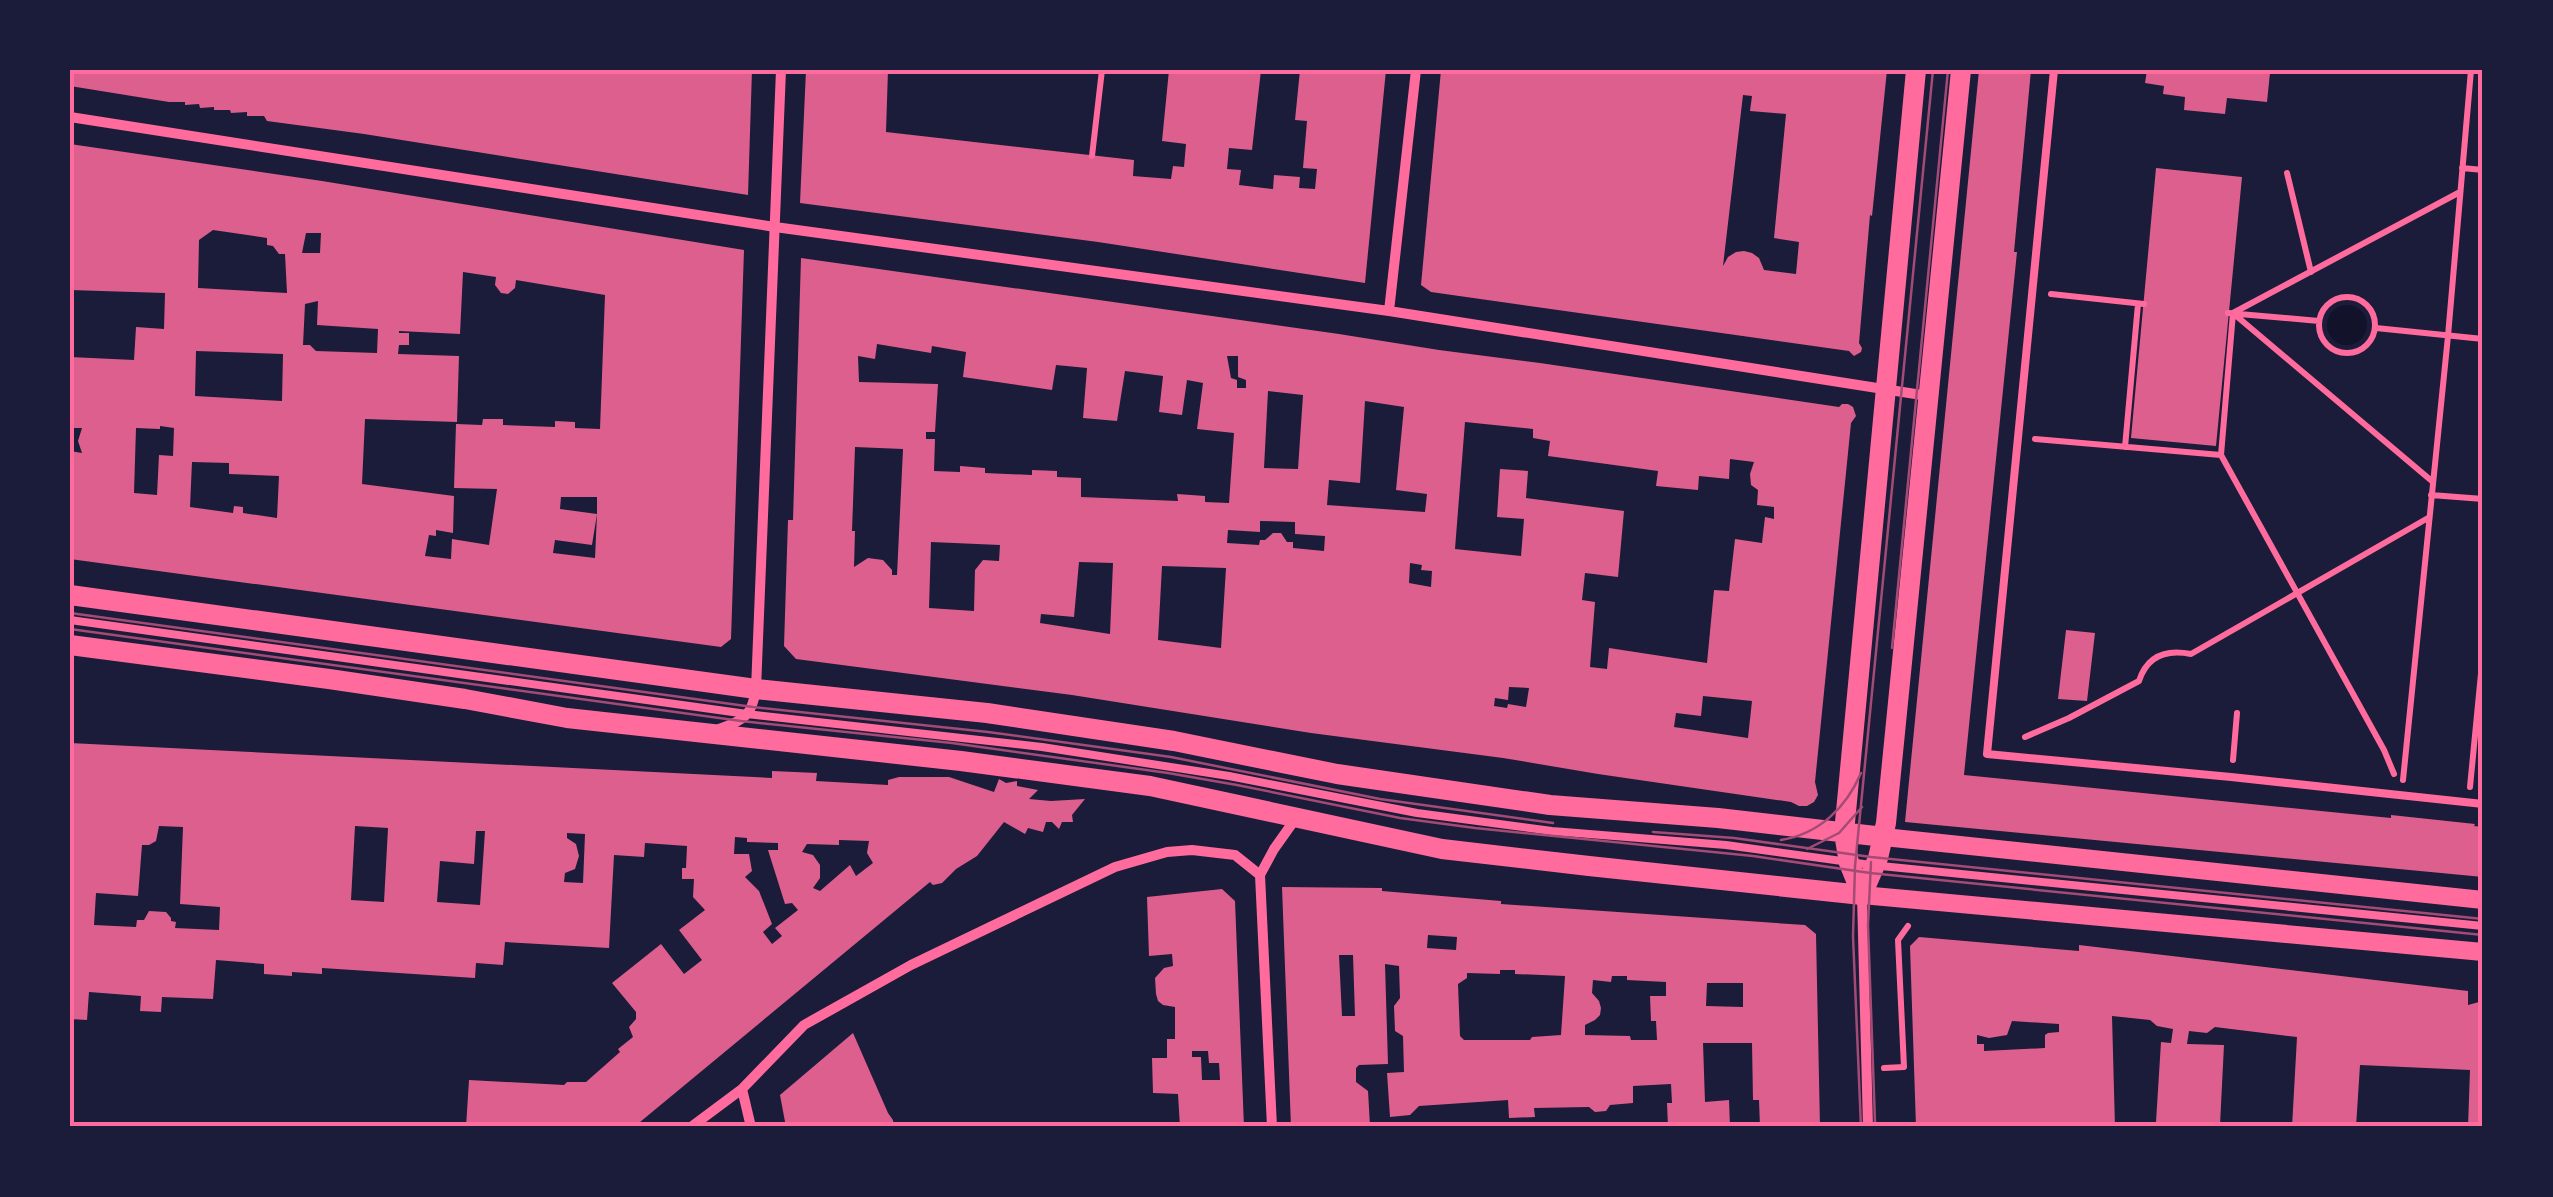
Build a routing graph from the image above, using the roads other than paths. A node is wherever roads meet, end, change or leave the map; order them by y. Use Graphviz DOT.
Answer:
graph roads {
  1 [pos="781,70"];
  2 [pos="1416,70"];
  3 [pos="1916,70"];
  4 [pos="1960,70"];
  5 [pos="2054,70"];
  6 [pos="70,117"];
  7 [pos="776,227"];
  8 [pos="1390,311"];
  9 [pos="1886,388"];
  10 [pos="1928,396"];
  11 [pos="70,595"];
  12 [pos="70,620"];
  13 [pos="70,644"];
  14 [pos="756,688"];
  15 [pos="746,714"];
  16 [pos="704,734"];
  17 [pos="2483,804"];
  18 [pos="1296,818"];
  19 [pos="1844,833"];
  20 [pos="1884,837"];
  21 [pos="1849,862"];
  22 [pos="1875,865"];
  23 [pos="1260,875"];
  24 [pos="1862,894"];
  25 [pos="2483,900"];
  26 [pos="2483,926"];
  27 [pos="2483,952"];
  28 [pos="742,1089"];
  29 [pos="691,1127"];
  30 [pos="752,1127"];
  31 [pos="1272,1127"];
  32 [pos="1868,1127"];
  1 -- 7 [label="street"];
  2 -- 8 [label="street"];
  3 -- 9 [label="main road"];
  4 -- 10 [label="main road"];
  5 -- 17 [label="lane"];
  6 -- 7 [label="street"];
  7 -- 8 [label="street"];
  7 -- 14 [label="street"];
  8 -- 9 [label="street"];
  9 -- 10 [label="street"];
  9 -- 19 [label="main road"];
  10 -- 20 [label="main road"];
  11 -- 14 [label="main road"];
  12 -- 15 [label="lane"];
  13 -- 16 [label="main road"];
  14 -- 15 [label="street"];
  14 -- 19 [label="main road"];
  15 -- 16 [label="street"];
  15 -- 21 [label="lane"];
  16 -- 18 [label="main road"];
  18 -- 23 [label="street"];
  18 -- 24 [label="main road"];
  19 -- 20 [label="main road"];
  19 -- 21 [label="main road"];
  20 -- 22 [label="main road"];
  20 -- 25 [label="street"];
  21 -- 22 [label="lane"];
  21 -- 24 [label="main road"];
  22 -- 24 [label="main road"];
  22 -- 26 [label="lane"];
  23 -- 28 [label="street"];
  23 -- 31 [label="street"];
  24 -- 27 [label="street"];
  24 -- 32 [label="street"];
  28 -- 29 [label="street"];
  28 -- 30 [label="street"];
}
